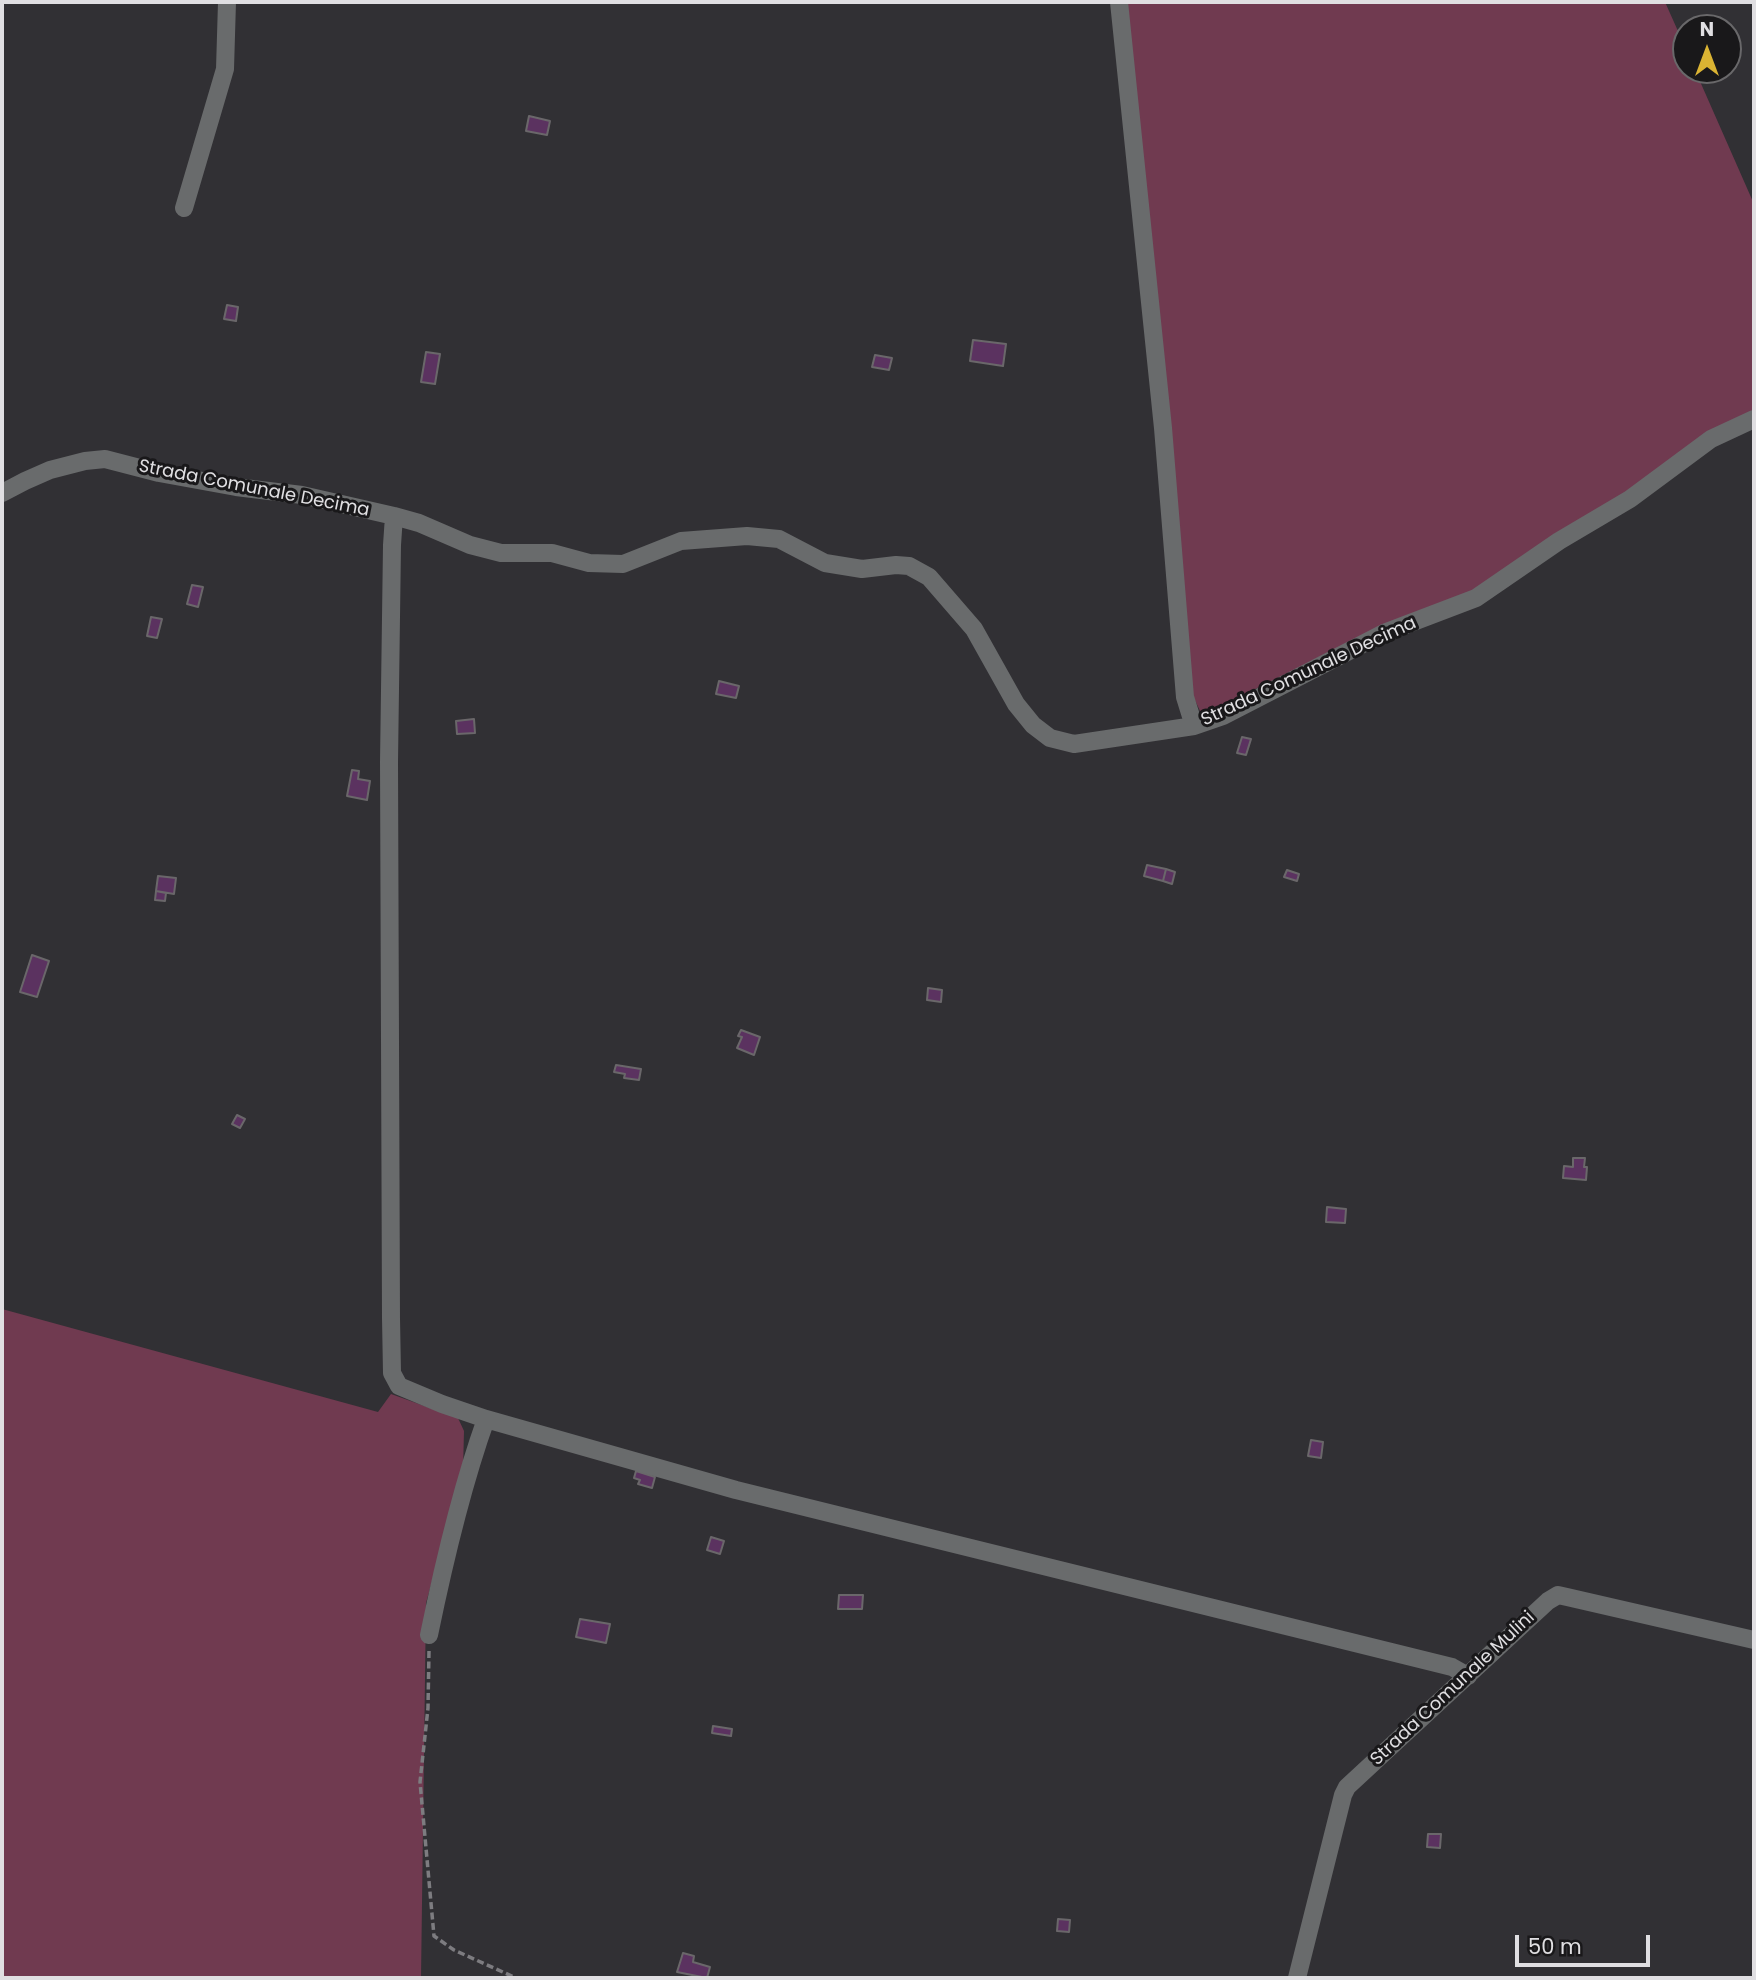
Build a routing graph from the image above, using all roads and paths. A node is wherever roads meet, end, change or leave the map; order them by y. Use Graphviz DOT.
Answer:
graph roads {
  1 [pos="227,2"];
  2 [pos="1119,2"];
  3 [pos="184,208"];
  4 [pos="1754,419"];
  5 [pos="2,494"];
  6 [pos="394,516"];
  7 [pos="1194,726"];
  8 [pos="486,1419"];
  9 [pos="429,1635"];
  10 [pos="1754,1640"];
  11 [pos="1468,1676"];
  12 [pos="516,1978"];
  13 [pos="1297,1978"];
  1 -- 3 [label="street"];
  2 -- 7 [label="street"];
  4 -- 7 [label="street, Strada Comunale Decima"];
  5 -- 6 [label="street, Strada Comunale Decima"];
  6 -- 7 [label="street, Strada Comunale Decima"];
  6 -- 8 [label="street"];
  8 -- 9 [label="street"];
  8 -- 11 [label="street"];
  9 -- 12 [label="path"];
  10 -- 11 [label="street, Strada Comunale Mulini"];
  11 -- 13 [label="street, Strada Comunale Mulini"];
}
